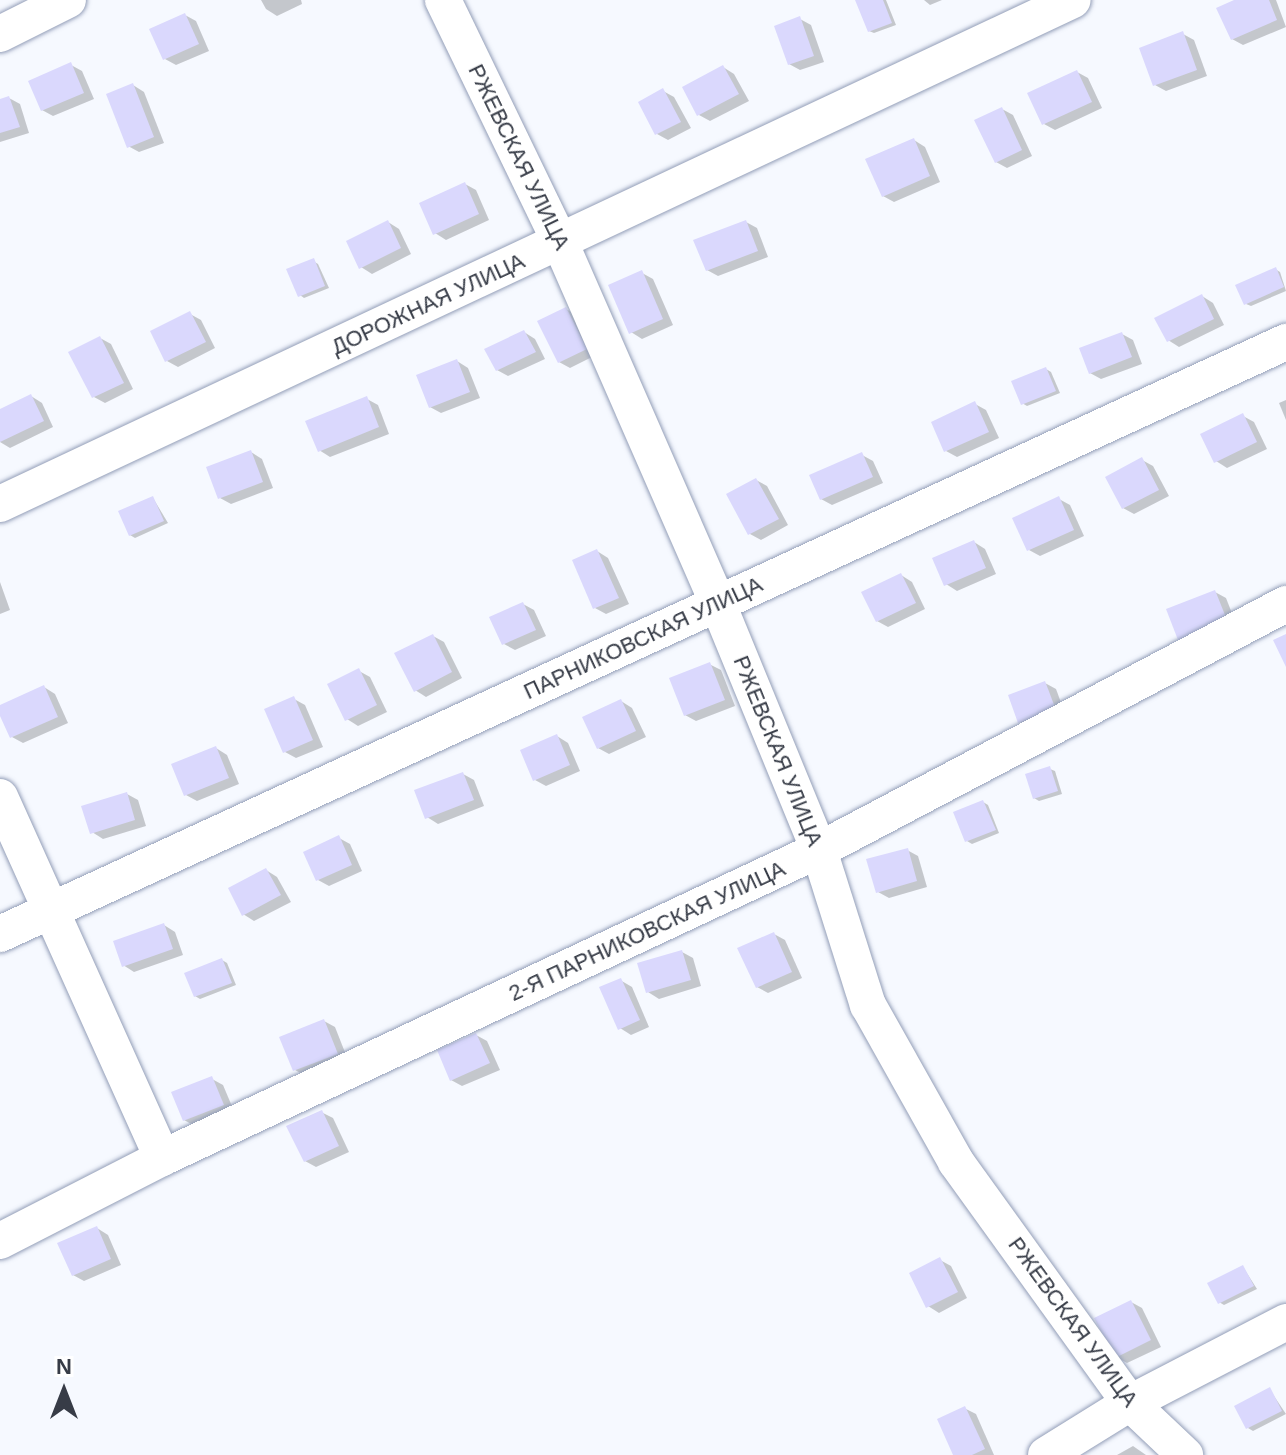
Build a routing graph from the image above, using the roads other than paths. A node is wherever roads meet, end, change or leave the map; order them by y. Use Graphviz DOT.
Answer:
graph roads {
  1 [pos="68,0"];
  2 [pos="443,0"];
  3 [pos="1073,0"];
  4 [pos="0,34"];
  5 [pos="560,242"];
  6 [pos="1286,342"];
  7 [pos="0,504"];
  8 [pos="718,604"];
  9 [pos="1286,604"];
  10 [pos="0,797"];
  11 [pos="819,850"];
  12 [pos="49,909"];
  13 [pos="0,934"];
  14 [pos="162,1158"];
  15 [pos="0,1241"];
  16 [pos="1286,1322"];
  17 [pos="1130,1403"];
  18 [pos="1046,1455"];
  19 [pos="1185,1455"];
  1 -- 4 [label="street"];
  2 -- 5 [label="street, РЖЕВСКАЯ УЛИЦА"];
  3 -- 5 [label="street, ДОРОЖНАЯ УЛИЦА"];
  5 -- 7 [label="street, ДОРОЖНАЯ УЛИЦА"];
  5 -- 8 [label="street, РЖЕВСКАЯ УЛИЦА"];
  6 -- 8 [label="street, ПАРНИКОВСКАЯ УЛИЦА"];
  8 -- 11 [label="street, РЖЕВСКАЯ УЛИЦА"];
  8 -- 12 [label="street, ПАРНИКОВСКАЯ УЛИЦА"];
  9 -- 11 [label="street, 2-Я ПАРНИКОВСКАЯ УЛИЦА"];
  10 -- 12 [label="street"];
  11 -- 14 [label="street, 2-Я ПАРНИКОВСКАЯ УЛИЦА"];
  11 -- 17 [label="street, РЖЕВСКАЯ УЛИЦА"];
  12 -- 13 [label="street, ПАРНИКОВСКАЯ УЛИЦА"];
  12 -- 14 [label="street"];
  14 -- 15 [label="street, 2-Я ПАРНИКОВСКАЯ УЛИЦА"];
  16 -- 17 [label="street"];
  17 -- 18 [label="street"];
  17 -- 19 [label="street, РЖЕВСКАЯ УЛИЦА"];
}
